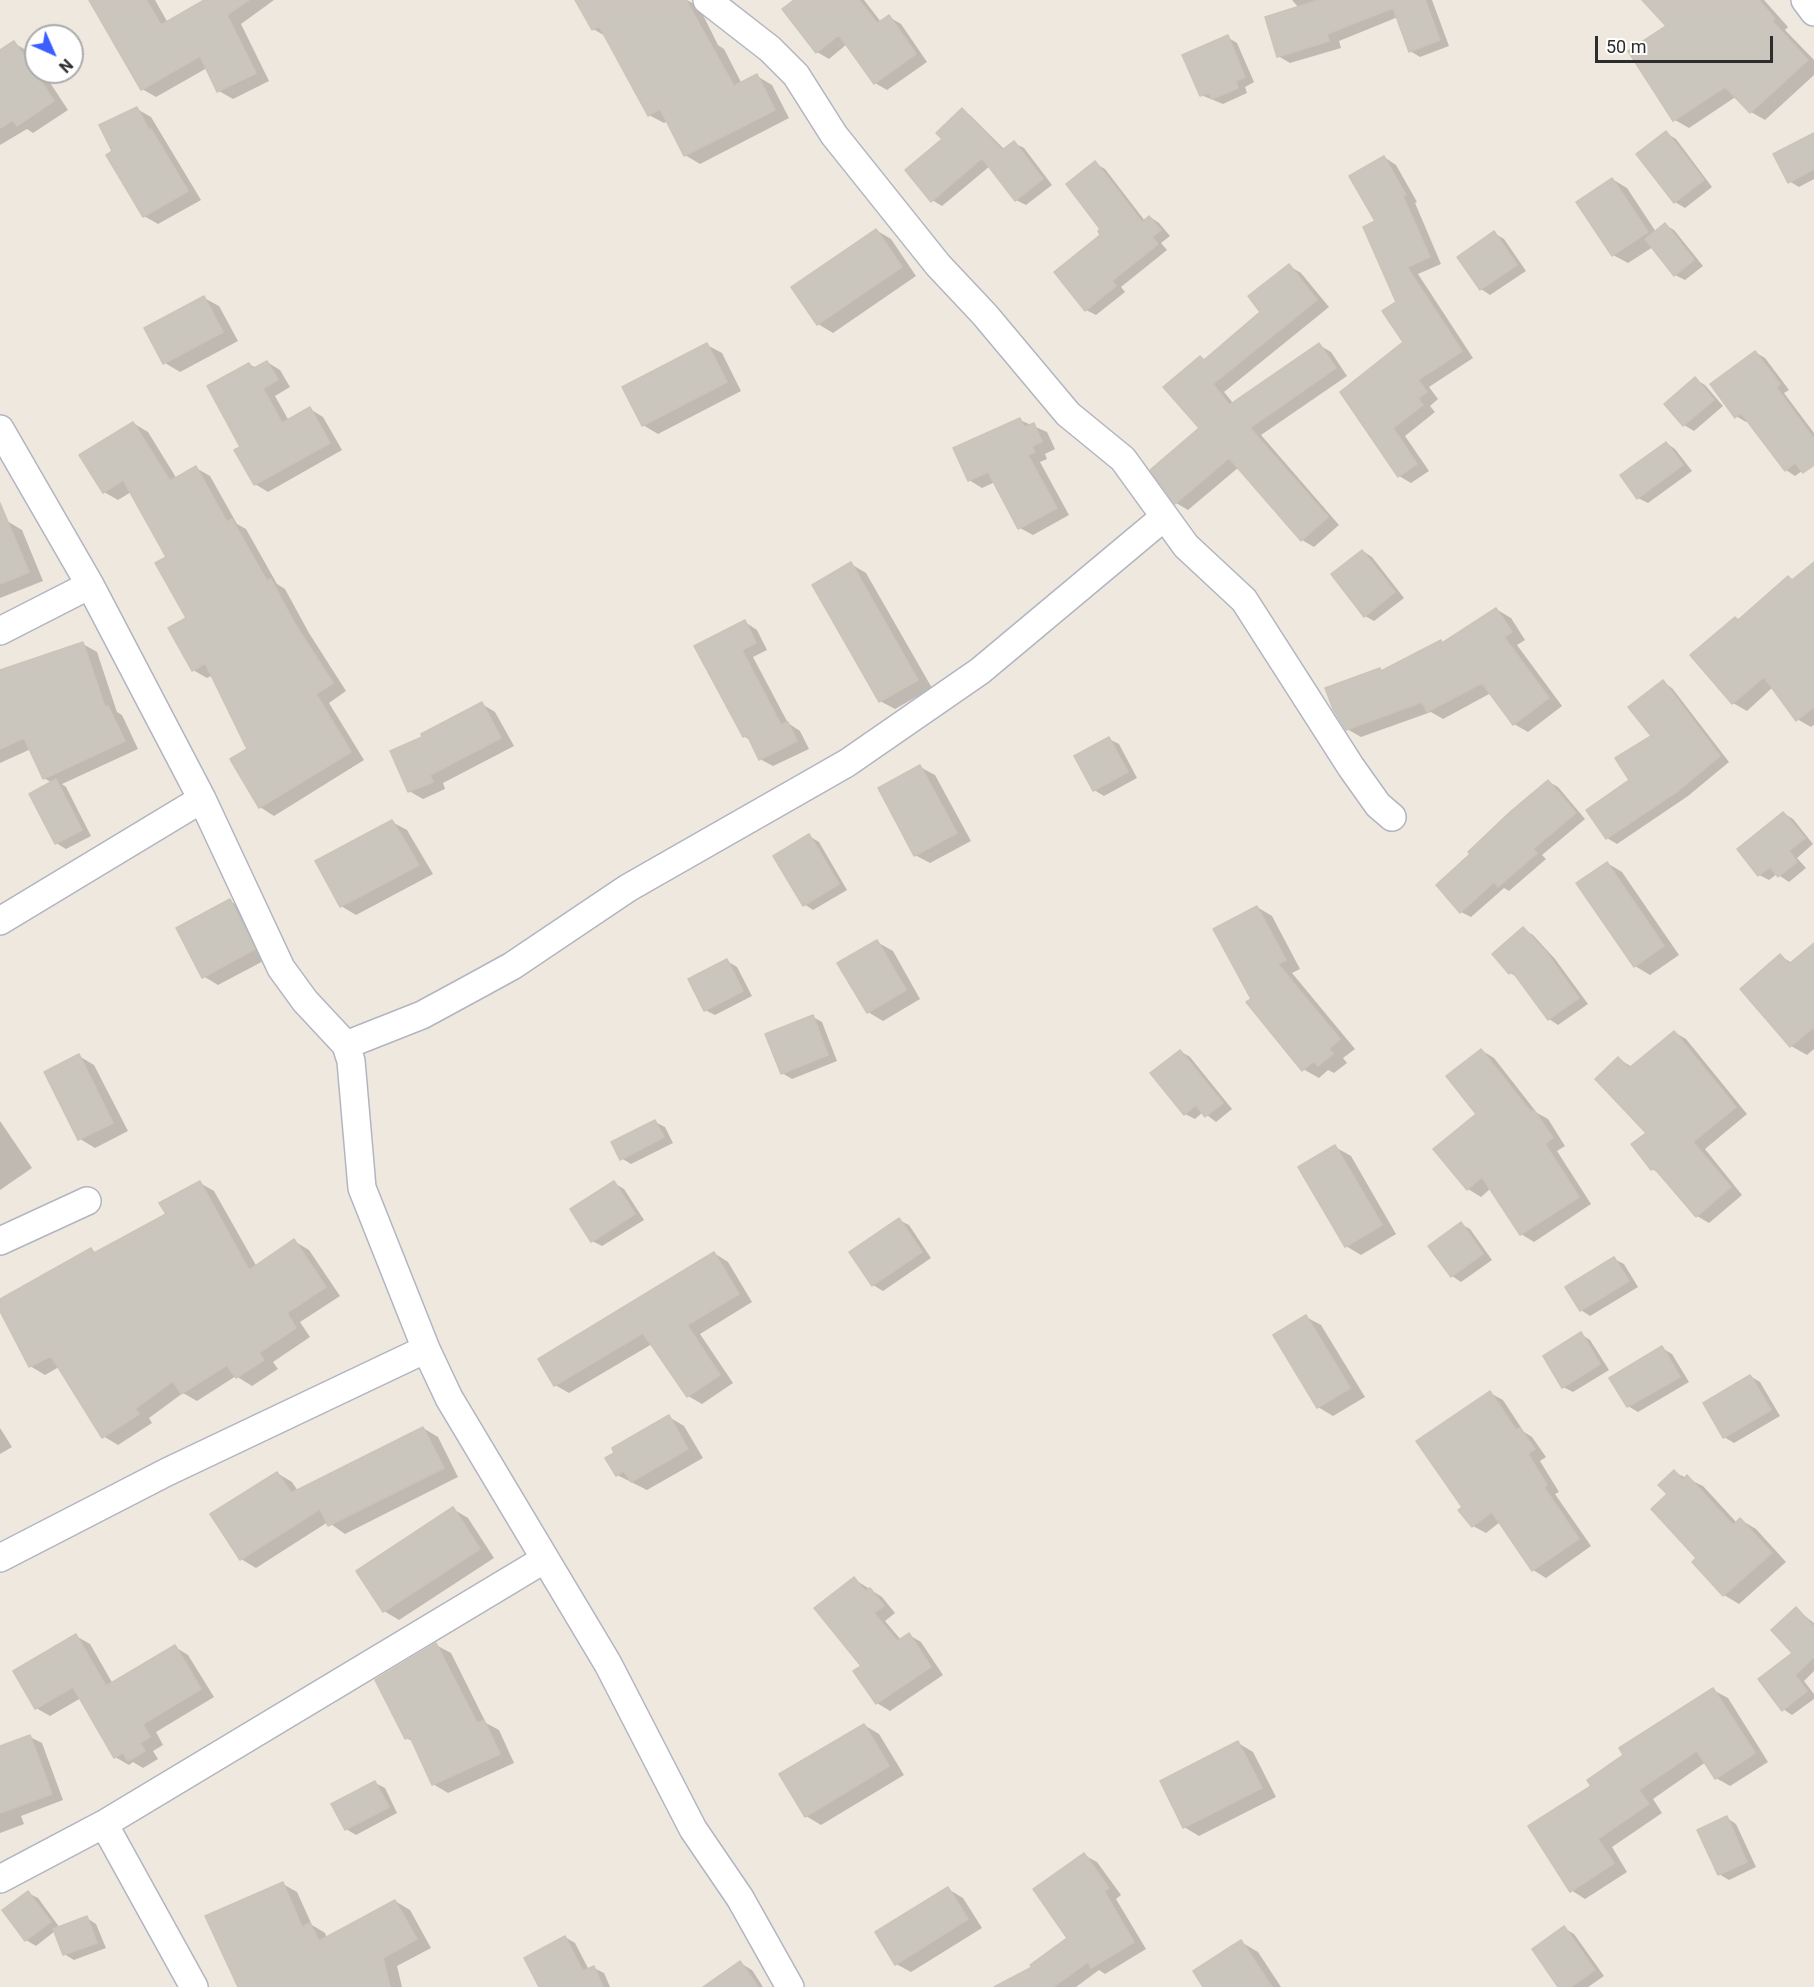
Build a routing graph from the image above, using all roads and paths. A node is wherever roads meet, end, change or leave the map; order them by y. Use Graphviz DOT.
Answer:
graph roads {
  1 [pos="707,0"];
  2 [pos="1805,0"];
  3 [pos="1814,12"];
  4 [pos="0,429"];
  5 [pos="1163,518"];
  6 [pos="90,585"];
  7 [pos="0,631"];
  8 [pos="202,799"];
  9 [pos="1392,817"];
  10 [pos="0,921"];
  11 [pos="346,1045"];
  12 [pos="87,1201"];
  13 [pos="0,1241"];
  14 [pos="426,1349"];
  15 [pos="0,1558"];
  16 [pos="545,1559"];
  17 [pos="104,1824"];
  18 [pos="0,1879"];
  19 [pos="194,1987"];
  20 [pos="790,1987"];
  1 -- 5 [label="street"];
  2 -- 3 [label="street"];
  4 -- 6 [label="street"];
  5 -- 9 [label="street"];
  5 -- 11 [label="street"];
  6 -- 7 [label="street"];
  6 -- 8 [label="street"];
  8 -- 10 [label="street"];
  8 -- 11 [label="street"];
  11 -- 14 [label="street"];
  12 -- 13 [label="street"];
  14 -- 15 [label="street"];
  14 -- 16 [label="street"];
  16 -- 17 [label="street"];
  16 -- 20 [label="street"];
  17 -- 18 [label="street"];
  17 -- 19 [label="street"];
}
